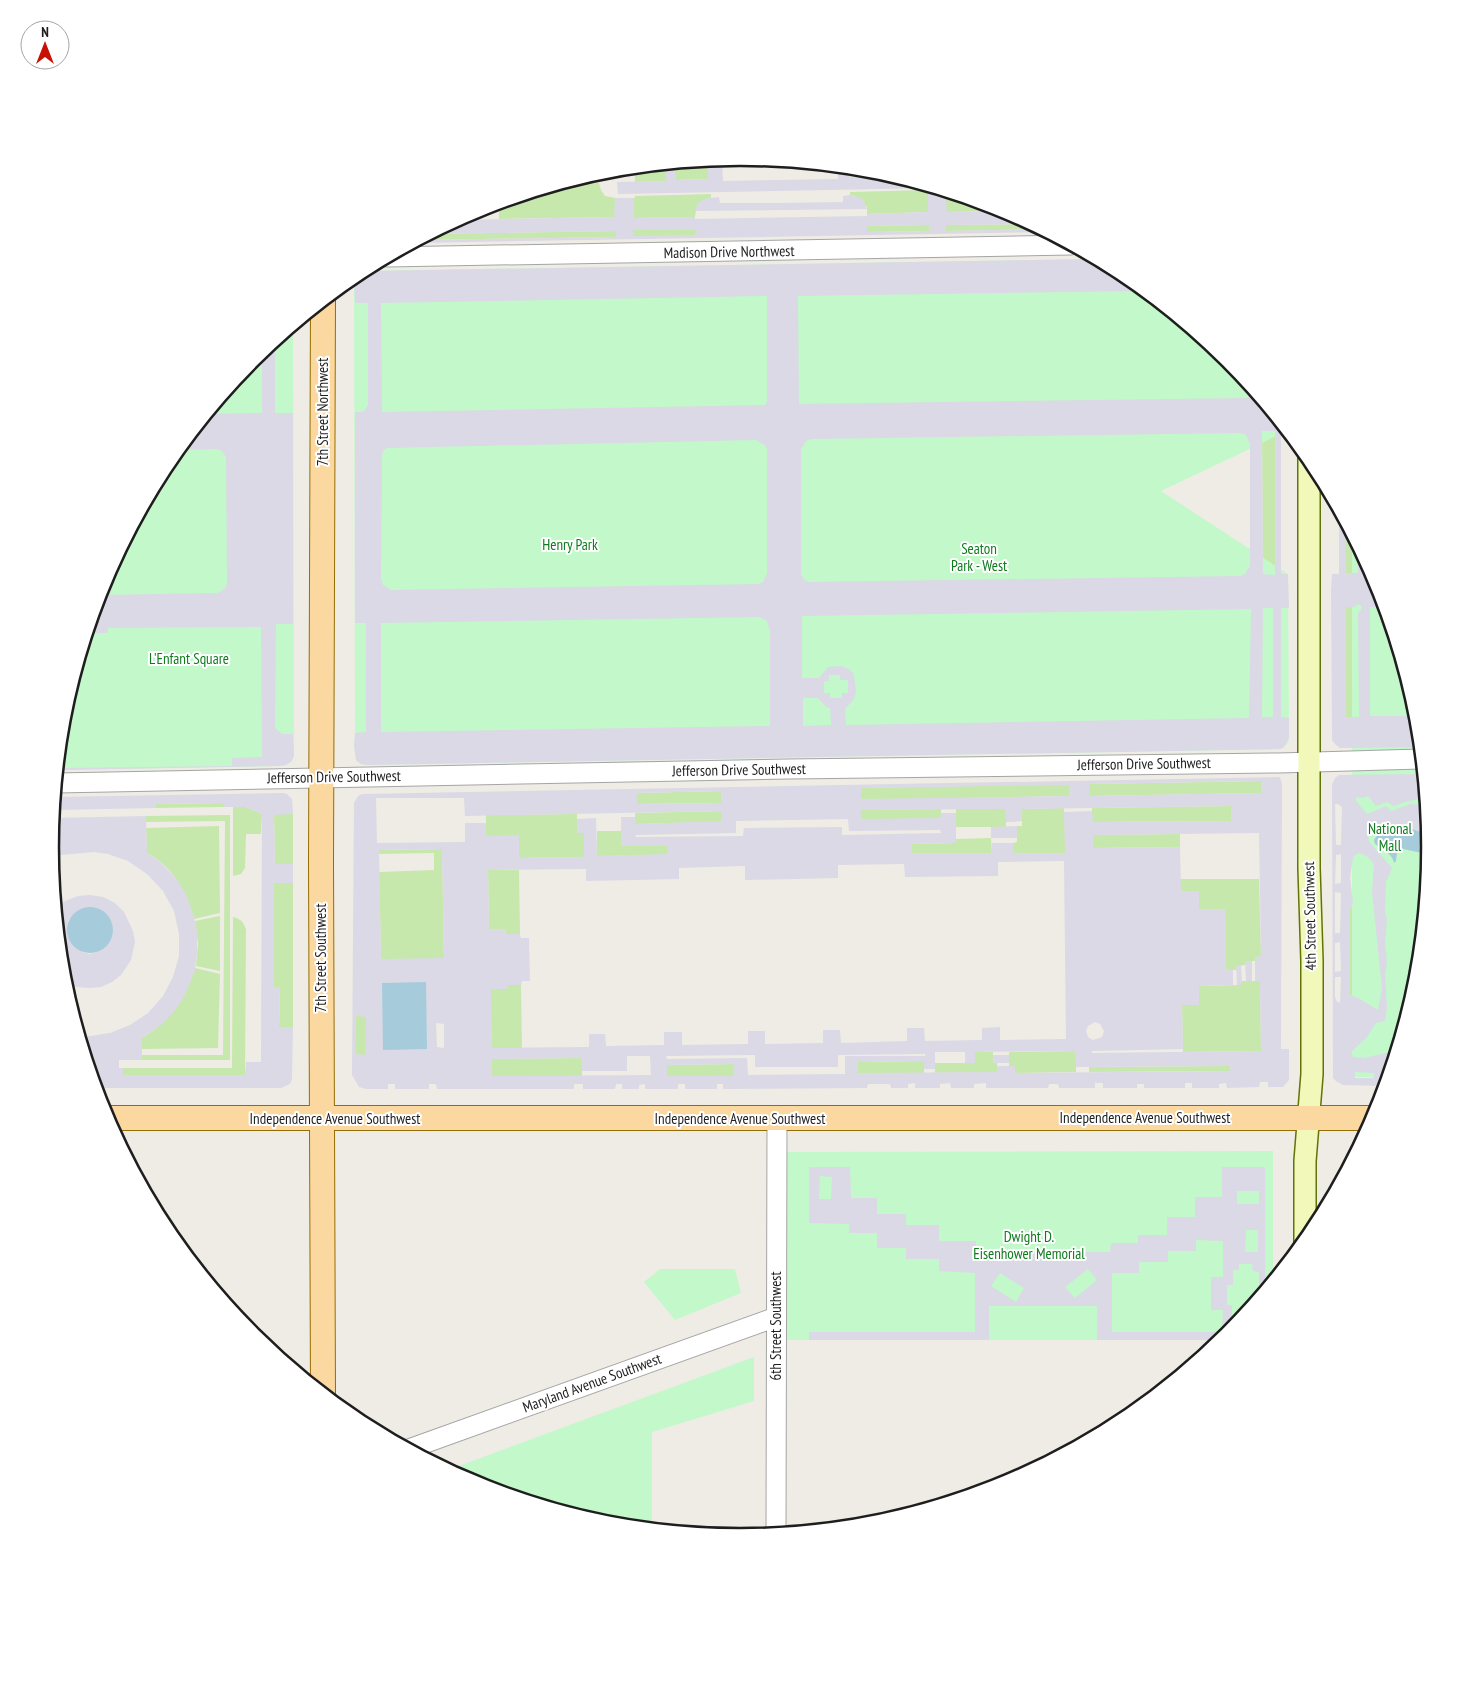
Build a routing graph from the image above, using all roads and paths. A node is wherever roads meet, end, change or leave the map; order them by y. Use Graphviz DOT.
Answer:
graph roads {
  1 [pos="1059,245"];
  2 [pos="399,257"];
  3 [pos="322,309"];
  4 [pos="1309,474"];
  5 [pos="322,523"];
  6 [pos="1415,759"];
  7 [pos="1309,761"];
  8 [pos="322,778"];
  9 [pos="62,783"];
  10 [pos="116,1118"];
  11 [pos="322,1118"];
  12 [pos="1364,1118"];
  13 [pos="777,1119"];
  14 [pos="1308,1119"];
  15 [pos="1304,1228"];
  16 [pos="776,1317"];
  17 [pos="323,1385"];
  18 [pos="417,1446"];
  19 [pos="776,1527"];
  1 -- 2 [label="street, Madison Drive Northwest"];
  3 -- 5 [label="main road, 7th Street Northwest"];
  4 -- 7 [label="main road, 4th Street Southwest"];
  5 -- 8 [label="main road, 7th Street Southwest"];
  6 -- 7 [label="street, Jefferson Drive Southwest"];
  7 -- 8 [label="street, Jefferson Drive Southwest"];
  7 -- 14 [label="main road, 4th Street Southwest"];
  8 -- 9 [label="street, Jefferson Drive Southwest"];
  8 -- 11 [label="main road, 7th Street Southwest"];
  10 -- 11 [label="main road, Independence Avenue Southwest"];
  11 -- 13 [label="main road, Independence Avenue Southwest"];
  11 -- 17 [label="main road, 7th Street Southwest"];
  12 -- 14 [label="main road, Independence Avenue Southwest"];
  13 -- 14 [label="main road, Independence Avenue Southwest"];
  13 -- 16 [label="street, 6th Street Southwest"];
  14 -- 15 [label="main road, 4th Street Southwest"];
  16 -- 18 [label="street, Maryland Avenue Southwest"];
  16 -- 19 [label="street, 6th Street Southwest"];
}
